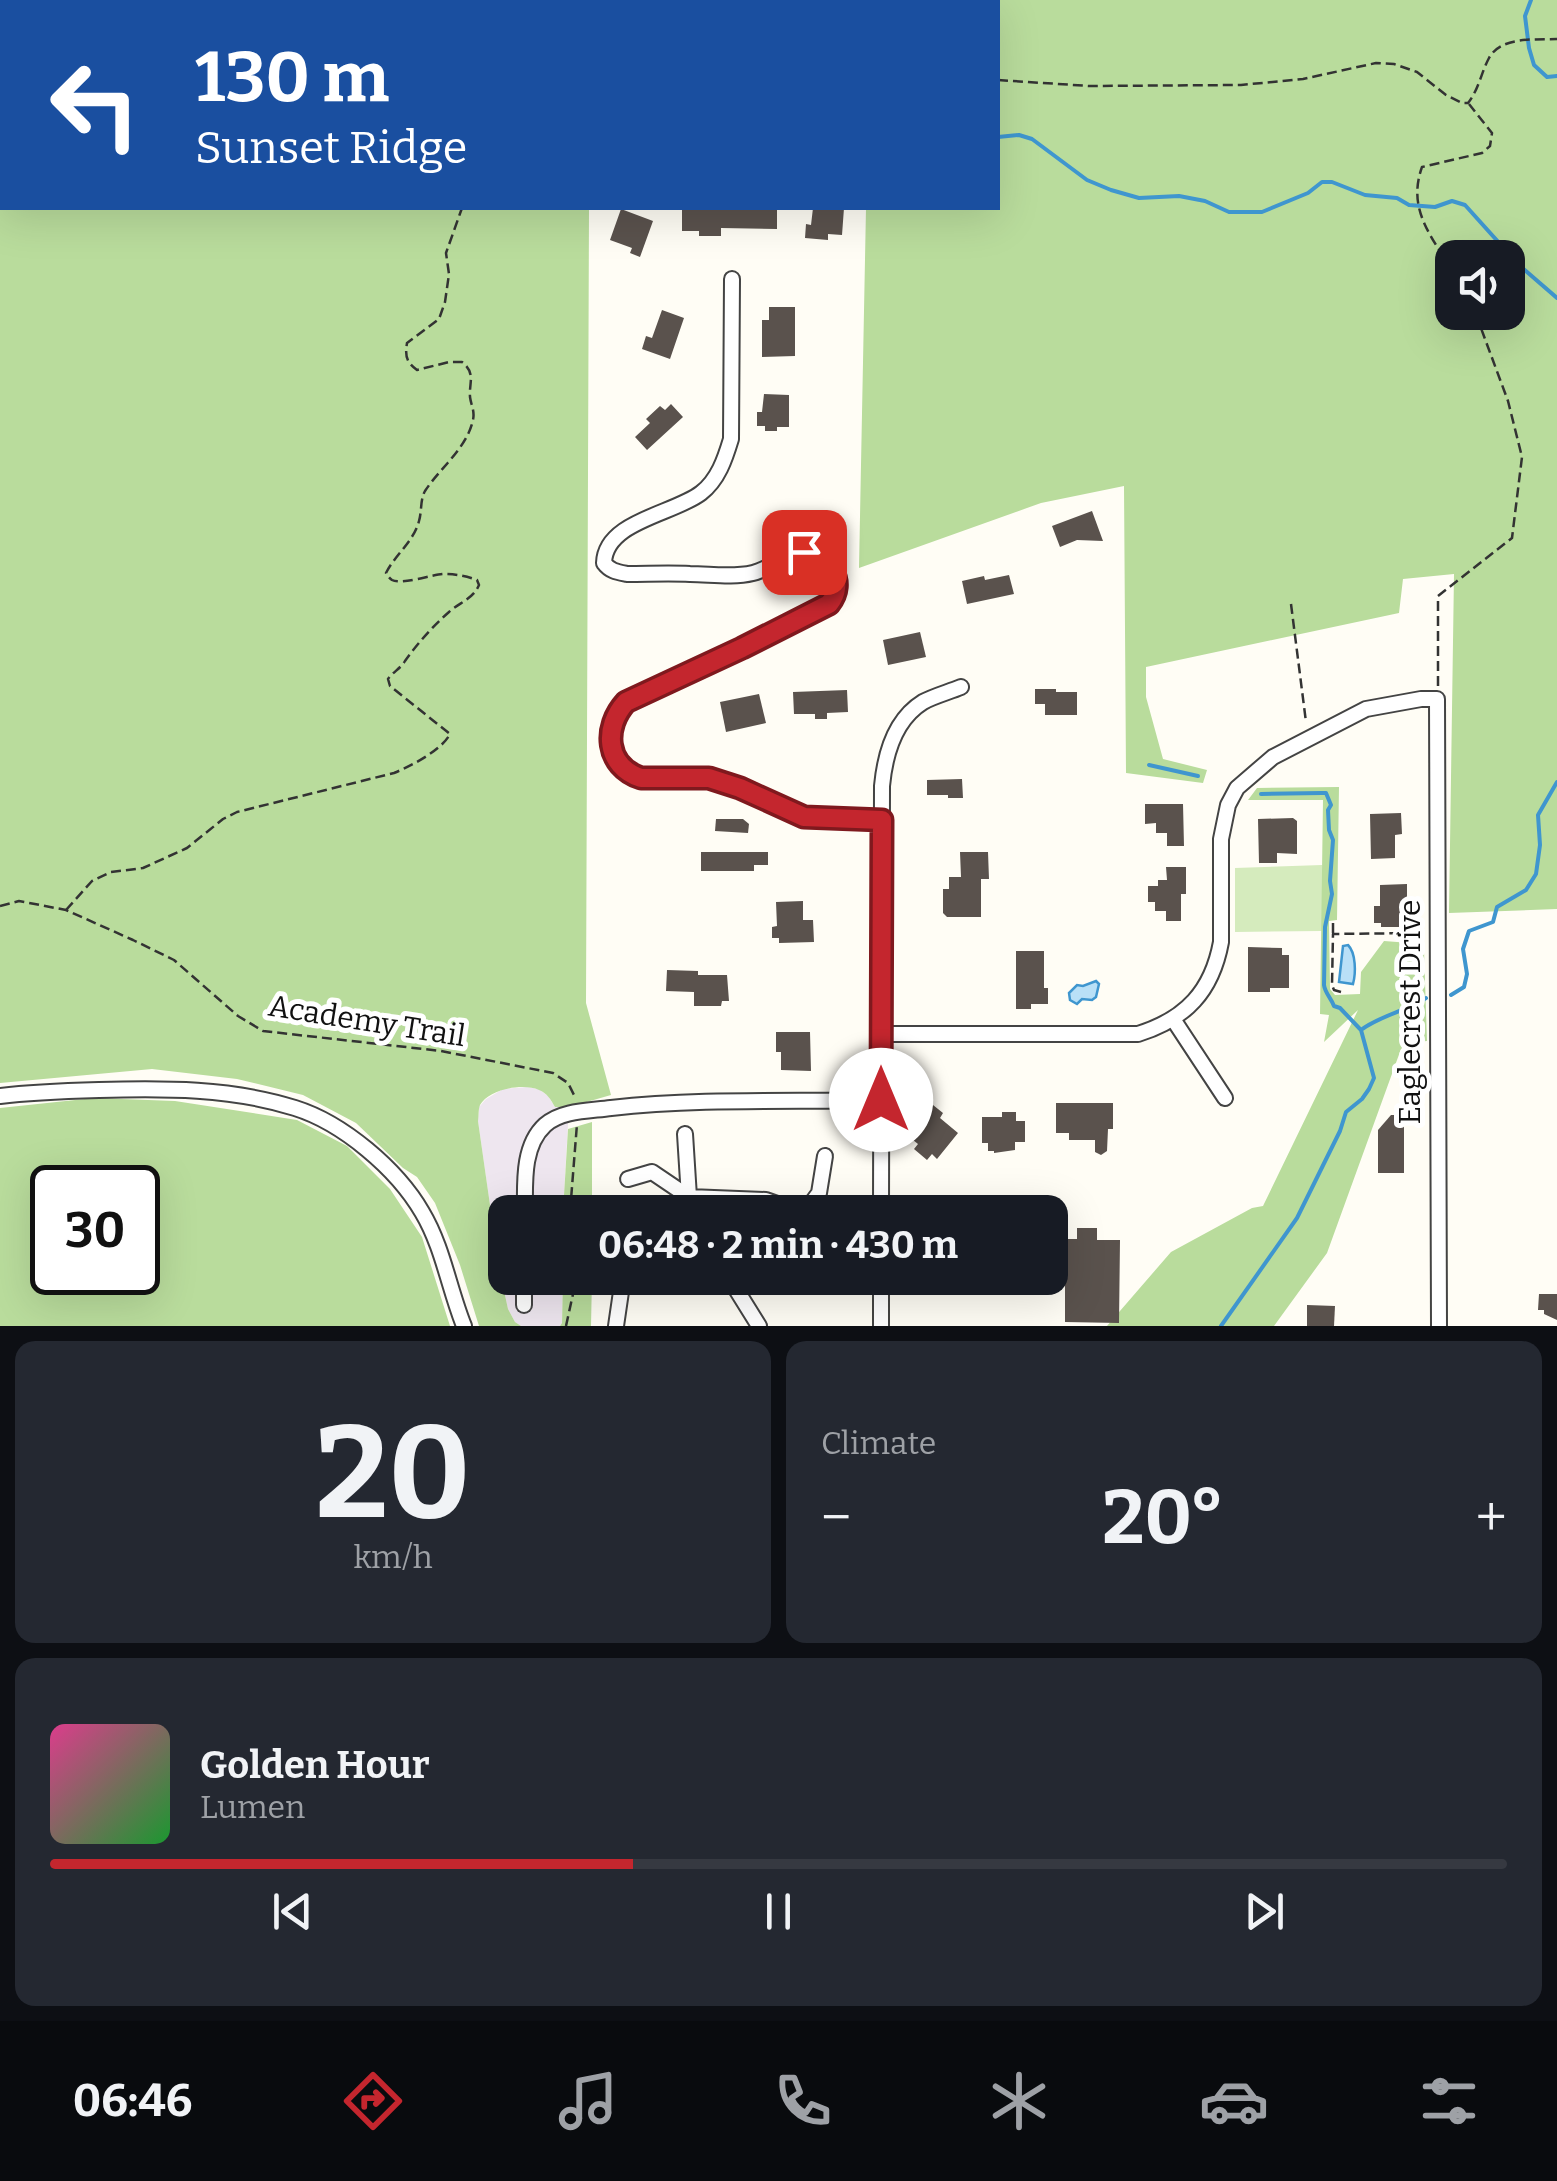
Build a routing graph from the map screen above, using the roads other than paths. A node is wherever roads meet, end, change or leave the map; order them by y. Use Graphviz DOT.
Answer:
graph roads {
  1 [pos="732,279"];
  2 [pos="961,687"];
  3 [pos="882,820"];
  4 [pos="1173,1019"];
  5 [pos="881,1034"];
  6 [pos="0,1096"];
  7 [pos="1225,1098"];
  8 [pos="881,1100"];
  9 [pos="684,1134"];
  10 [pos="825,1156"];
  11 [pos="628,1180"];
  12 [pos="526,1195"];
  13 [pos="678,1195"];
  14 [pos="689,1195"];
  15 [pos="817,1195"];
  16 [pos="881,1195"];
  17 [pos="524,1295"];
  18 [pos="620,1295"];
  19 [pos="740,1295"];
  20 [pos="881,1295"];
  21 [pos="524,1304"];
  22 [pos="464,1326"];
  23 [pos="616,1326"];
  24 [pos="759,1326"];
  25 [pos="881,1326"];
  26 [pos="1438,1326"];
  1 -- 3 [label="street"];
  2 -- 3 [label="street"];
  3 -- 5 [label="street"];
  4 -- 5 [label="street"];
  4 -- 7 [label="street"];
  4 -- 26 [label="street, Eaglecrest Drive"];
  5 -- 8 [label="street"];
  6 -- 22 [label="street"];
  8 -- 12 [label="street"];
  8 -- 16 [label="street"];
  9 -- 14 [label="street"];
  10 -- 15 [label="street"];
  11 -- 13 [label="street"];
  17 -- 21 [label="street"];
  18 -- 23 [label="street"];
  19 -- 24 [label="street"];
  20 -- 25 [label="street"];
}
